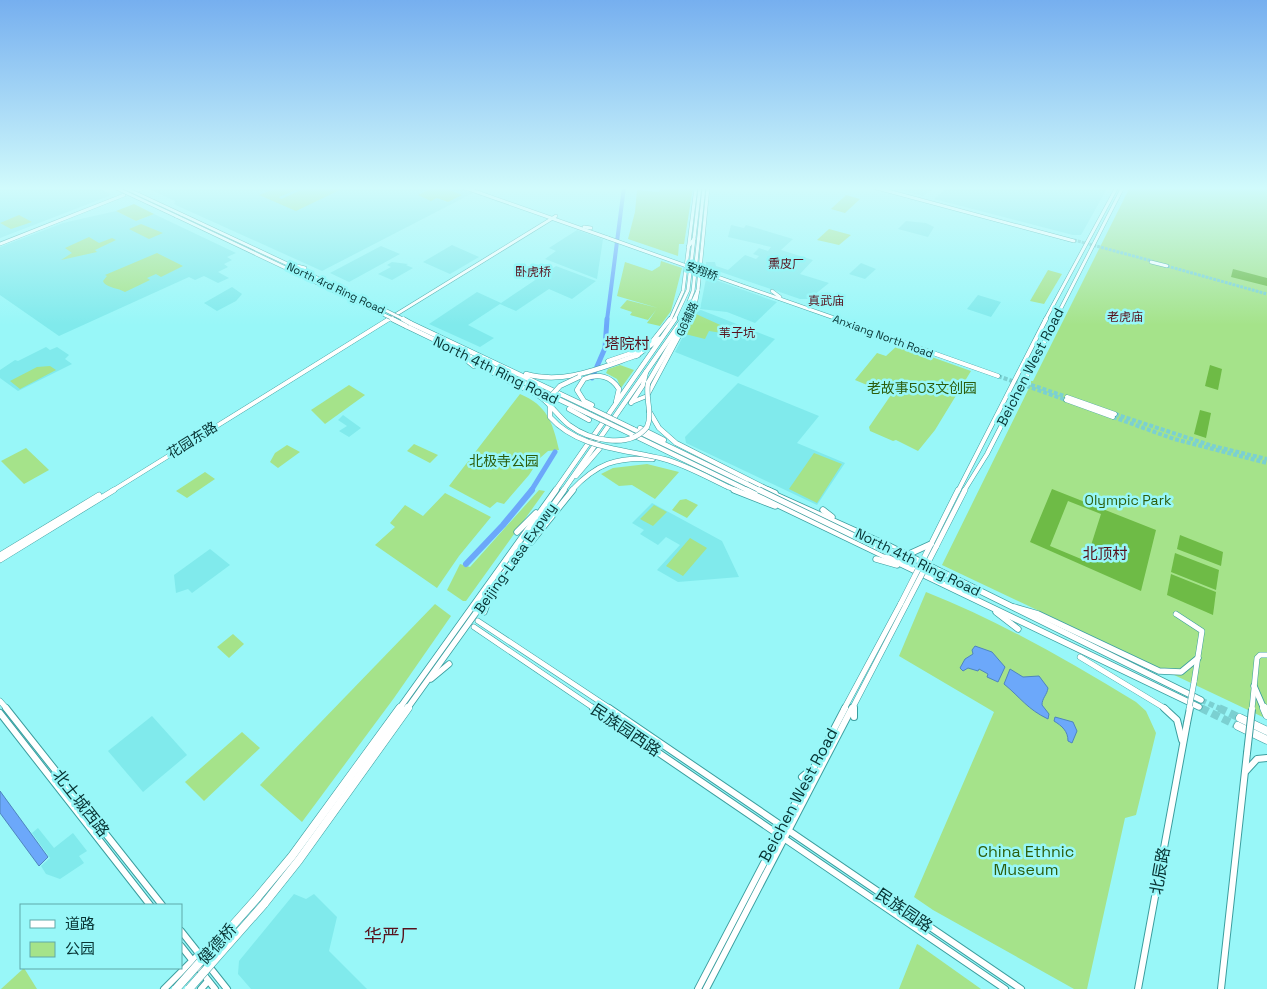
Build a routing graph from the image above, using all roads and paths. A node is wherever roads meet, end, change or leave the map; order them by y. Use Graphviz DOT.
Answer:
graph roads {
  1 [pos="24,233"];
  2 [pos="26,233"];
  3 [pos="213,233"];
  4 [pos="220,233"];
  5 [pos="524,233"];
  6 [pos="596,233"];
  7 [pos="598,233"];
  8 [pos="691,233"];
  9 [pos="695,233"];
  10 [pos="698,233"];
  11 [pos="704,233"];
  12 [pos="1045,233"];
  13 [pos="1091,233"];
  14 [pos="1099,233"];
  15 [pos="606,234"];
  16 [pos="599,237"];
  17 [pos="609,238"];
  18 [pos="694,239"];
  19 [pos="1074,241"];
  20 [pos="0,243"];
  21 [pos="688,247"];
  22 [pos="1152,262"];
  23 [pos="284,265"];
  24 [pos="1167,266"];
  25 [pos="305,268"];
  26 [pos="292,275"];
  27 [pos="741,284"];
  28 [pos="698,290"];
  29 [pos="772,294"];
  30 [pos="681,296"];
  31 [pos="780,299"];
  32 [pos="689,308"];
  33 [pos="685,316"];
  34 [pos="677,318"];
  35 [pos="408,324"];
  36 [pos="672,326"];
  37 [pos="449,347"];
  38 [pos="461,347"];
  39 [pos="462,354"];
  40 [pos="640,354"];
  41 [pos="608,361"];
  42 [pos="474,366"];
  43 [pos="646,372"];
  44 [pos="554,398"];
  45 [pos="1067,399"];
  46 [pos="631,403"];
  47 [pos="646,405"];
  48 [pos="613,410"];
  49 [pos="1114,415"];
  50 [pos="589,420"];
  51 [pos="632,429"];
  52 [pos="197,436"];
  53 [pos="600,448"];
  54 [pos="565,466"];
  55 [pos="690,469"];
  56 [pos="563,478"];
  57 [pos="748,484"];
  58 [pos="559,495"];
  59 [pos="791,501"];
  60 [pos="546,502"];
  61 [pos="823,510"];
  62 [pos="794,513"];
  63 [pos="840,524"];
  64 [pos="517,532"];
  65 [pos="934,545"];
  66 [pos="0,555"];
  67 [pos="876,559"];
  68 [pos="0,560"];
  69 [pos="515,560"];
  70 [pos="912,570"];
  71 [pos="491,593"];
  72 [pos="995,600"];
  73 [pos="903,604"];
  74 [pos="988,606"];
  75 [pos="484,612"];
  76 [pos="1176,614"];
  77 [pos="476,624"];
  78 [pos="1018,629"];
  79 [pos="1267,655"];
  80 [pos="1080,657"];
  81 [pos="1198,658"];
  82 [pos="449,664"];
  83 [pos="863,674"];
  84 [pos="854,679"];
  85 [pos="873,680"];
  86 [pos="425,684"];
  87 [pos="865,685"];
  88 [pos="1254,686"];
  89 [pos="1201,700"];
  90 [pos="0,701"];
  91 [pos="854,705"];
  92 [pos="1199,707"];
  93 [pos="1265,712"];
  94 [pos="0,713"];
  95 [pos="854,717"];
  96 [pos="1240,718"];
  97 [pos="1238,726"];
  98 [pos="1267,731"];
  99 [pos="1267,740"];
  100 [pos="1183,741"];
  101 [pos="1267,758"];
  102 [pos="812,769"];
  103 [pos="1245,772"];
  104 [pos="802,777"];
  105 [pos="779,829"];
  106 [pos="786,834"];
  107 [pos="258,898"];
  108 [pos="149,904"];
  109 [pos="161,904"];
  110 [pos="264,904"];
  111 [pos="182,932"];
  112 [pos="182,947"];
  113 [pos="199,954"];
  114 [pos="192,961"];
  115 [pos="208,981"];
  116 [pos="164,989"];
  117 [pos="176,989"];
  118 [pos="189,989"];
  119 [pos="201,989"];
  120 [pos="215,989"];
  121 [pos="227,989"];
  122 [pos="698,989"];
  123 [pos="706,989"];
  124 [pos="1005,989"];
  125 [pos="1021,989"];
  126 [pos="1138,989"];
  127 [pos="1221,989"];
  1 -- 20 [label="highway"];
  2 -- 20 [label="highway"];
  3 -- 23 [label="highway"];
  4 -- 23 [label="highway, North 4rd Ring Road"];
  5 -- 52 [label="main road, 花园东路"];
  6 -- 17 [label="main road"];
  7 -- 17 [label="main road"];
  8 -- 21 [label="main road, G6辅路"];
  9 -- 18 [label="highway, Beijing-Lasa Expwy"];
  10 -- 32 [label="highway, Beijing-Lasa Expwy"];
  11 -- 28 [label="main road, G6辅路"];
  12 -- 19 [label="main road"];
  13 -- 65 [label="main road, Beichen West Road"];
  14 -- 65 [label="main road, Beichen West Road"];
  15 -- 17 [label="main road"];
  16 -- 17 [label="main road"];
  17 -- 27 [label="main road, 安翔桥, bridge"];
  18 -- 21 [label="highway"];
  18 -- 34 [label="highway, Beijing-Lasa Expwy"];
  21 -- 30 [label="main road, G6辅路"];
  22 -- 24 [label="main road"];
  23 -- 25 [label="highway"];
  23 -- 26 [label="highway"];
  23 -- 35 [label="highway, North 4rd Ring Road, bridge"];
  23 -- 35 [label="highway, North 4rd Ring Road, bridge"];
  27 -- 29 [label="main road, Anxiang North Road"];
  27 -- 31 [label="main road, Anxiang North Road"];
  28 -- 32 [label="highway"];
  28 -- 46 [label="main road, G6辅路"];
  29 -- 31 [label="main road"];
  29 -- 31 [label="main road, Anxiang North Road"];
  30 -- 34 [label="highway"];
  30 -- 41 [label="main road, G6辅路"];
  32 -- 33 [label="highway, Beijing-Lasa Expwy"];
  33 -- 43 [label="highway, Beijing-Lasa Expwy"];
  33 -- 47 [label="highway, bridge"];
  34 -- 36 [label="highway, Beijing-Lasa Expwy"];
  35 -- 37 [label="highway, North 4th Ring Road"];
  35 -- 38 [label="highway, North 4th Ring Road"];
  36 -- 40 [label="highway"];
  36 -- 48 [label="highway, Beijing-Lasa Expwy"];
  37 -- 39 [label="highway, North 4th Ring Road"];
  37 -- 42 [label="highway"];
  38 -- 40 [label="highway"];
  38 -- 51 [label="highway, North 4th Ring Road, bridge"];
  39 -- 44 [label="highway, North 4th Ring Road"];
  39 -- 47 [label="highway, bridge"];
  40 -- 55 [label="highway, bridge"];
  43 -- 46 [label="highway"];
  43 -- 58 [label="highway, Beijing-Lasa Expwy"];
  44 -- 50 [label="highway"];
  44 -- 51 [label="highway, North 4th Ring Road, bridge"];
  45 -- 49 [label="main road"];
  47 -- 59 [label="highway, bridge"];
  48 -- 51 [label="highway, bridge"];
  48 -- 56 [label="highway, Beijing-Lasa Expwy"];
  51 -- 57 [label="highway, North 4th Ring Road"];
  51 -- 62 [label="highway, North 4th Ring Road"];
  52 -- 66 [label="main road, 花园东路"];
  52 -- 68 [label="main road, 花园东路"];
  53 -- 58 [label="highway"];
  54 -- 56 [label="highway"];
  55 -- 62 [label="highway, bridge"];
  55 -- 69 [label="highway, bridge"];
  56 -- 60 [label="highway, Beijing-Lasa Expwy"];
  57 -- 59 [label="highway, North 4th Ring Road"];
  57 -- 65 [label="highway, bridge"];
  58 -- 69 [label="highway, Beijing-Lasa Expwy"];
  59 -- 63 [label="highway, North 4th Ring Road"];
  60 -- 64 [label="highway"];
  60 -- 107 [label="highway, Beijing-Lasa Expwy"];
  61 -- 63 [label="highway"];
  62 -- 70 [label="highway, North 4th Ring Road"];
  63 -- 72 [label="highway, North 4th Ring Road"];
  65 -- 73 [label="main road, bridge"];
  67 -- 70 [label="highway"];
  69 -- 71 [label="highway, Beijing-Lasa Expwy"];
  70 -- 74 [label="highway, North 4th Ring Road"];
  71 -- 75 [label="highway"];
  71 -- 86 [label="highway, Beijing-Lasa Expwy"];
  72 -- 81 [label="highway"];
  72 -- 89 [label="highway, North 4th Ring Road"];
  73 -- 83 [label="main road, Beichen West Road"];
  73 -- 87 [label="main road, Beichen West Road"];
  74 -- 78 [label="highway"];
  74 -- 92 [label="highway, North 4th Ring Road"];
  76 -- 81 [label="main road, 北辰路"];
  77 -- 105 [label="main road, 民族园西路"];
  79 -- 88 [label="main road"];
  80 -- 100 [label="main road"];
  81 -- 100 [label="main road, 北辰路, bridge"];
  82 -- 86 [label="highway"];
  83 -- 84 [label="main road"];
  83 -- 102 [label="main road, Beichen West Road"];
  85 -- 87 [label="main road"];
  86 -- 110 [label="highway, Beijing-Lasa Expwy"];
  87 -- 91 [label="main road, Beichen West Road"];
  88 -- 93 [label="highway"];
  88 -- 103 [label="main road, bridge"];
  90 -- 109 [label="main road, 北土城西路"];
  91 -- 95 [label="main road"];
  91 -- 106 [label="main road, Beichen West Road"];
  94 -- 108 [label="main road, 北土城西路"];
  96 -- 98 [label="highway"];
  97 -- 99 [label="highway"];
  100 -- 126 [label="main road, 北辰路"];
  101 -- 103 [label="main road"];
  102 -- 104 [label="main road"];
  102 -- 105 [label="main road, Beichen West Road"];
  103 -- 127 [label="main road"];
  105 -- 106 [label="main road, 民族园西路"];
  105 -- 122 [label="main road, Beichen West Road"];
  106 -- 123 [label="main road, Beichen West Road"];
  106 -- 124 [label="main road, 民族园路"];
  106 -- 125 [label="main road, 民族园路"];
  107 -- 117 [label="highway, 健德桥, bridge"];
  110 -- 118 [label="highway, 健德桥, bridge"];
  111 -- 113 [label="main road"];
  112 -- 114 [label="main road"];
  113 -- 114 [label="main road"];
  113 -- 121 [label="main road"];
  114 -- 115 [label="main road"];
  114 -- 116 [label="main road"];
  115 -- 119 [label="main road"];
  115 -- 120 [label="main road"];
}
